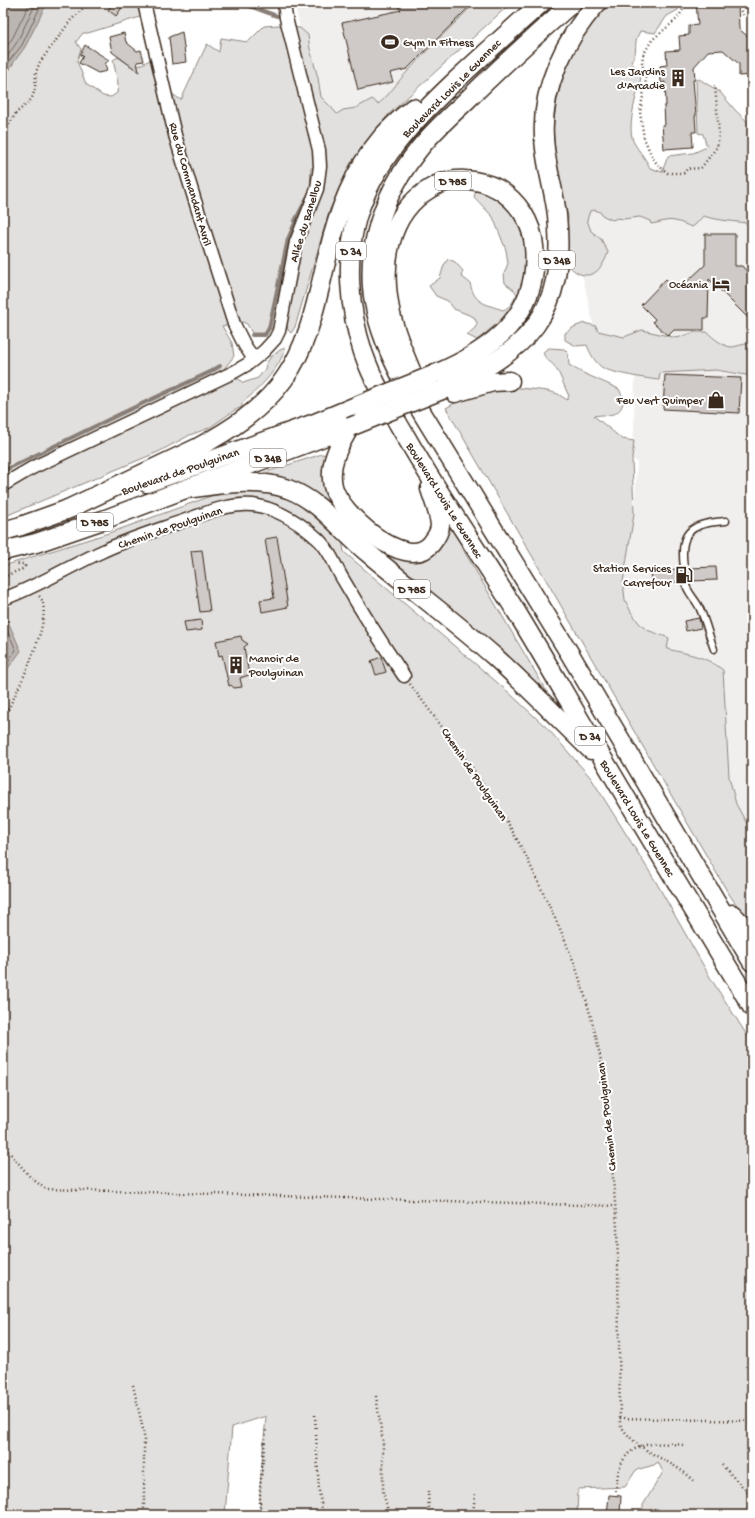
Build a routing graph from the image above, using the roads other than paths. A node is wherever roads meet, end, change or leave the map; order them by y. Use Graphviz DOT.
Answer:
graph roads {
  1 [pos="144,3"];
  2 [pos="284,3"];
  3 [pos="541,3"];
  4 [pos="572,3"];
  5 [pos="597,3"];
  6 [pos="475,62"];
  7 [pos="254,360"];
  8 [pos="510,381"];
  9 [pos="440,387"];
  10 [pos="350,427"];
  11 [pos="436,436"];
  12 [pos="424,468"];
  13 [pos="3,485"];
  14 [pos="186,489"];
  15 [pos="66,510"];
  16 [pos="726,520"];
  17 [pos="3,531"];
  18 [pos="7,558"];
  19 [pos="684,568"];
  20 [pos="685,582"];
  21 [pos="3,599"];
  22 [pos="714,649"];
  23 [pos="404,676"];
  24 [pos="606,765"];
  25 [pos="706,886"];
  26 [pos="752,935"];
  27 [pos="752,962"];
  28 [pos="752,1007"];
  1 -- 7 [label="street, Rue du Commandant Avril"];
  2 -- 7 [label="street, Allée du Banellou"];
  3 -- 6 [label="main road, Boulevard Louis Le Guennec / D 34"];
  4 -- 11 [label="main road, Boulevard Louis Le Guennec / D 34"];
  5 -- 9 [label="main road, D 34B"];
  6 -- 12 [label="main road, Boulevard Louis Le Guennec / D 34"];
  6 -- 15 [label="main road"];
  7 -- 13 [label="street"];
  8 -- 9 [label="main road"];
  9 -- 10 [label="main road, D 34B, bridge"];
  9 -- 11 [label="main road, D 785"];
  9 -- 15 [label="main road, Boulevard de Poulguinan / D 785, bridge"];
  10 -- 12 [label="main road"];
  10 -- 14 [label="main road, Boulevard de Poulguinan / D 34B"];
  11 -- 25 [label="main road, Boulevard Louis Le Guennec / D 34"];
  12 -- 24 [label="main road, Boulevard Louis Le Guennec / D 34"];
  14 -- 18 [label="main road, Boulevard de Poulguinan / D 785"];
  14 -- 24 [label="main road, D 785"];
  15 -- 17 [label="main road, Boulevard de Poulguinan / D 785"];
  16 -- 19 [label="lane"];
  20 -- 22 [label="lane"];
  21 -- 23 [label="street, Chemin de Poulguinan"];
  24 -- 28 [label="main road, Boulevard Louis Le Guennec / D 34"];
  25 -- 26 [label="main road"];
  25 -- 27 [label="main road, Boulevard Louis Le Guennec / D 34"];
}
